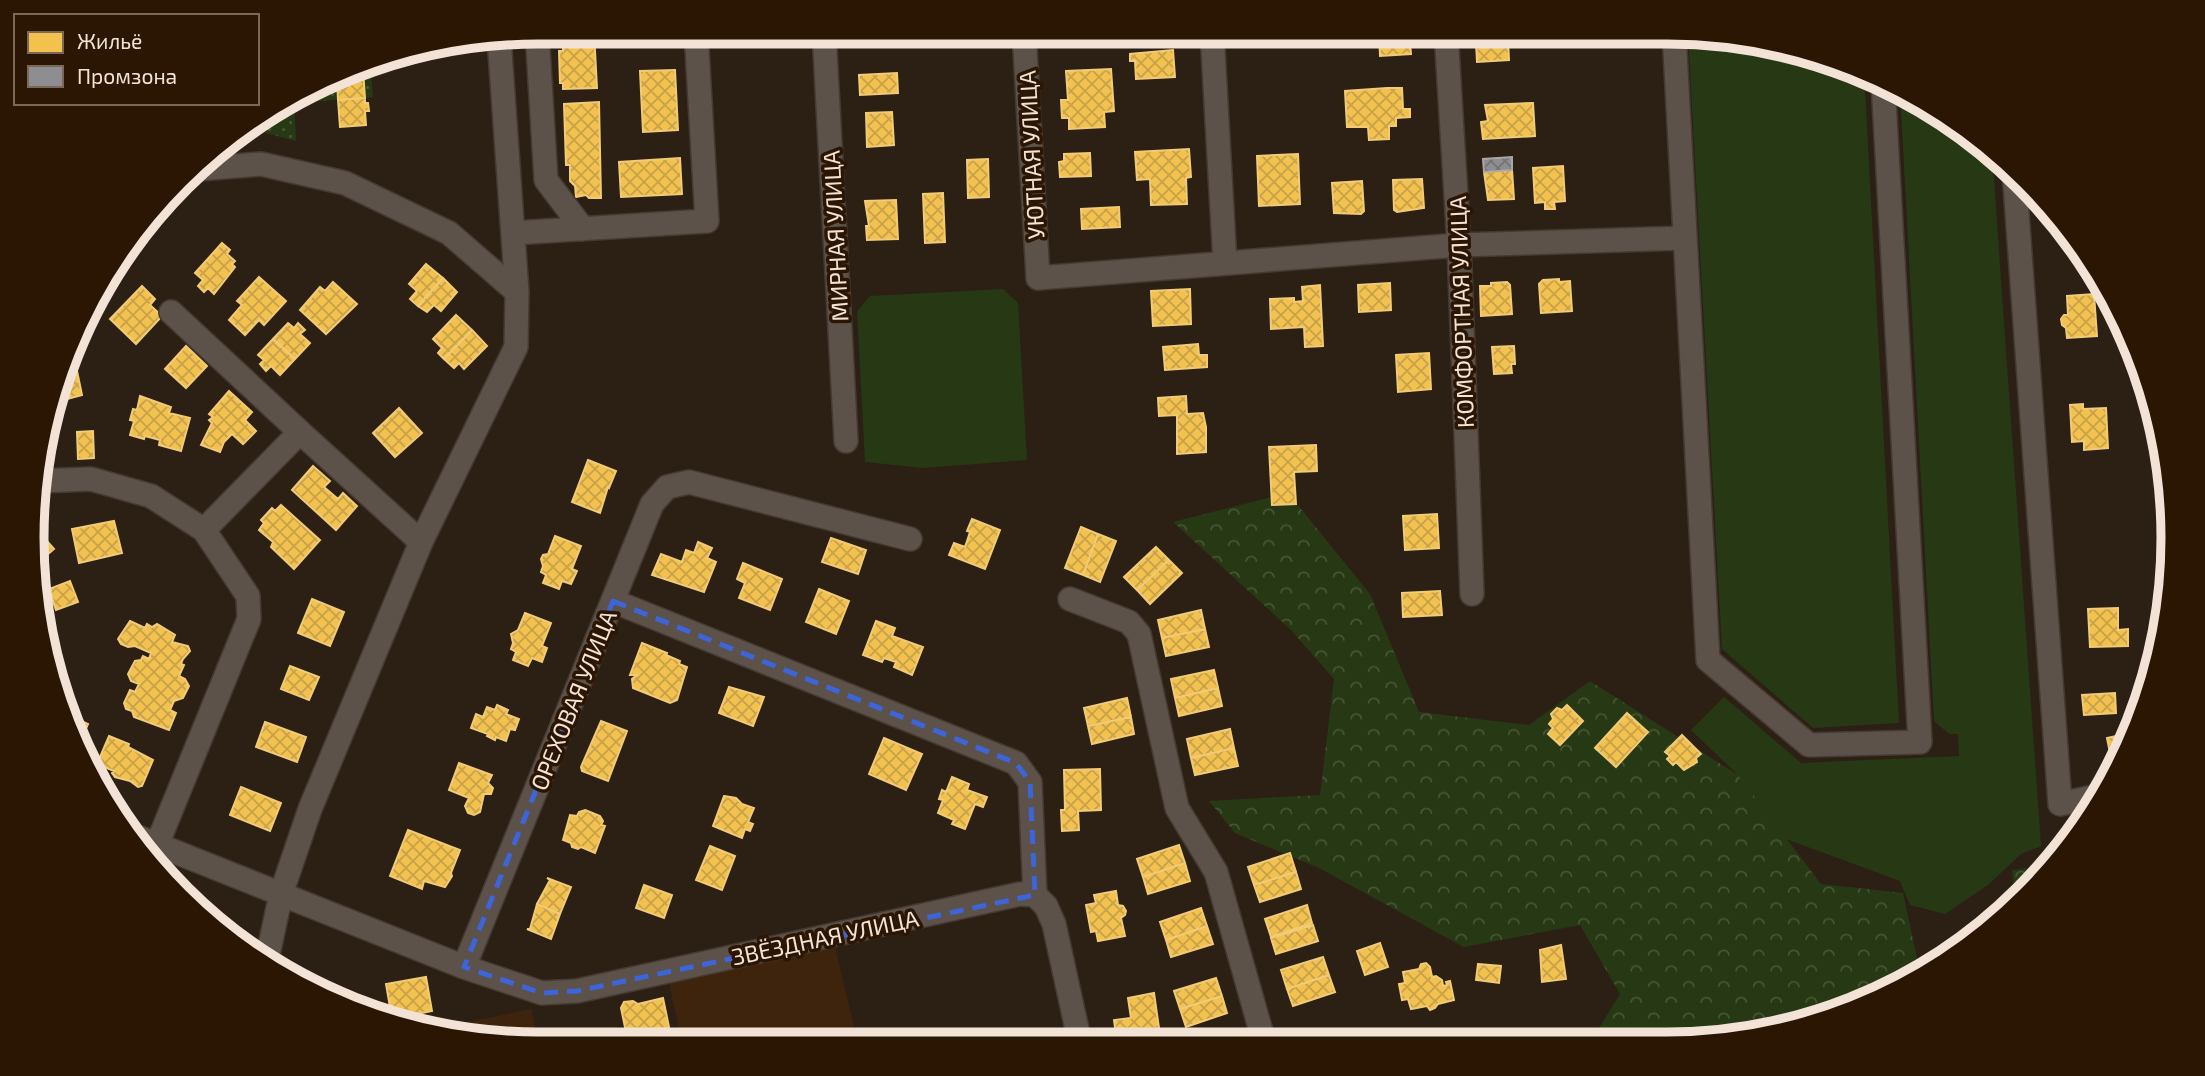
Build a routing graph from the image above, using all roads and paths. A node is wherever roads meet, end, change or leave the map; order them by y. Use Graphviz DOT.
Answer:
graph roads {
  1 [pos="538,44"];
  2 [pos="697,44"];
  3 [pos="825,44"];
  4 [pos="1025,44"];
  5 [pos="1213,44"];
  6 [pos="1447,44"];
  7 [pos="1675,44"];
  8 [pos="500,46"];
  9 [pos="1884,94"];
  10 [pos="210,168"];
  11 [pos="2015,188"];
  12 [pos="583,229"];
  13 [pos="513,233"];
  14 [pos="1684,238"];
  15 [pos="1459,246"];
  16 [pos="1225,263"];
  17 [pos="517,292"];
  18 [pos="171,312"];
  19 [pos="300,432"];
  20 [pos="846,441"];
  21 [pos="47,481"];
  22 [pos="204,530"];
  23 [pos="910,540"];
  24 [pos="421,542"];
  25 [pos="1472,594"];
  26 [pos="1070,599"];
  27 [pos="613,601"];
  28 [pos="2087,798"];
  29 [pos="150,844"];
  30 [pos="153,847"];
  31 [pos="281,894"];
  32 [pos="1035,895"];
  33 [pos="268,952"];
  34 [pos="464,967"];
  35 [pos="1078,1032"];
  36 [pos="1261,1032"];
  1 -- 12 [label="street"];
  2 -- 12 [label="street"];
  3 -- 20 [label="street, МИРНАЯ УЛИЦА"];
  4 -- 16 [label="street, УЮТНАЯ УЛИЦА"];
  5 -- 16 [label="street"];
  6 -- 15 [label="street, КОМФОРТНАЯ УЛИЦА"];
  7 -- 14 [label="street"];
  8 -- 13 [label="street"];
  9 -- 14 [label="street"];
  10 -- 17 [label="street"];
  11 -- 28 [label="street"];
  12 -- 13 [label="street"];
  13 -- 17 [label="street"];
  14 -- 15 [label="street"];
  15 -- 16 [label="street"];
  15 -- 25 [label="street, КОМФОРТНАЯ УЛИЦА"];
  17 -- 24 [label="street"];
  18 -- 19 [label="street"];
  19 -- 22 [label="street"];
  19 -- 24 [label="street"];
  21 -- 22 [label="street"];
  22 -- 29 [label="street"];
  23 -- 27 [label="street, ОРЕХОВАЯ УЛИЦА"];
  24 -- 31 [label="street"];
  26 -- 36 [label="street"];
  27 -- 32 [label="street"];
  27 -- 34 [label="street, ОРЕХОВАЯ УЛИЦА"];
  30 -- 31 [label="street"];
  31 -- 33 [label="street"];
  31 -- 34 [label="street"];
  32 -- 34 [label="street, ЗВЁЗДНАЯ УЛИЦА"];
  32 -- 35 [label="street"];
}
